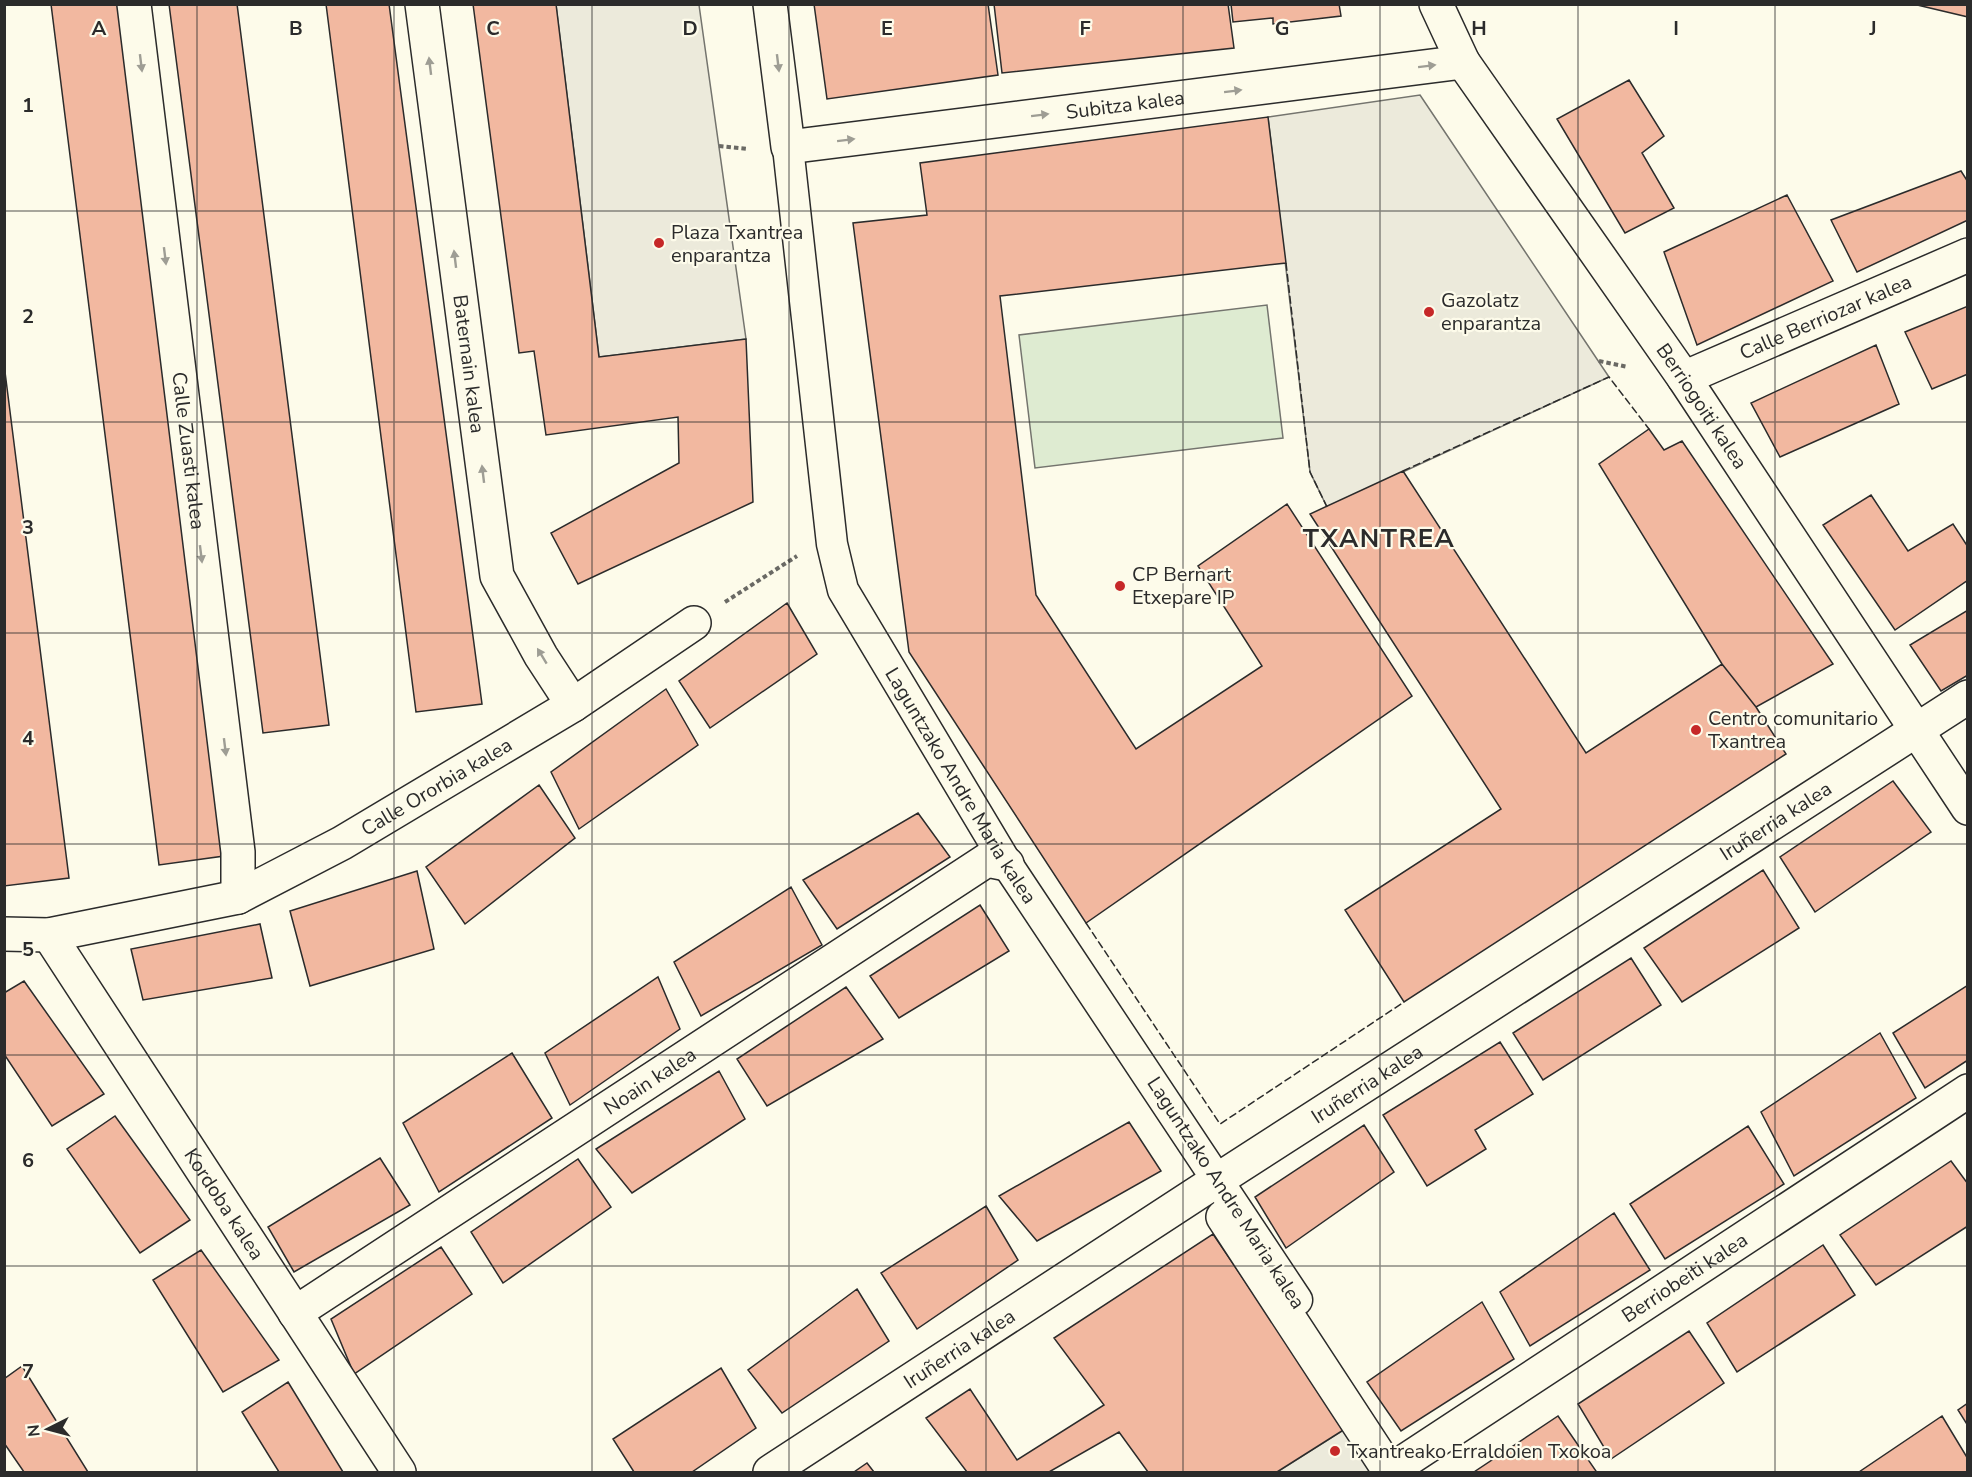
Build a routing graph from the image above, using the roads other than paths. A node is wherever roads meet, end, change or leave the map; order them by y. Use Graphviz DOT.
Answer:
graph roads {
  1 [pos="134,4"];
  2 [pos="422,4"];
  3 [pos="770,4"];
  4 [pos="1436,4"];
  5 [pos="1463,62"];
  6 [pos="788,147"];
  7 [pos="1968,255"];
  8 [pos="1684,378"];
  9 [pos="694,623"];
  10 [pos="1968,697"];
  11 [pos="573,705"];
  12 [pos="1916,729"];
  13 [pos="1968,808"];
  14 [pos="1007,864"];
  15 [pos="238,897"];
  16 [pos="4,934"];
  17 [pos="49,935"];
  18 [pos="1968,1091"];
  19 [pos="1219,1179"];
  20 [pos="1223,1217"];
  21 [pos="295,1313"];
  22 [pos="1400,1469"];
  23 [pos="778,1470"];
  24 [pos="399,1473"];
  1 -- 15 [label="street, Calle Zuasti kalea, one-way"];
  11 -- 2 [label="street, Baternain kalea, one-way"];
  3 -- 6 [label="street, Laguntzako Andre Maria kalea, one-way"];
  4 -- 5 [label="street, Berriogoiti kalea"];
  6 -- 5 [label="street, Subitza kalea, one-way"];
  5 -- 8 [label="street, Berriogoiti kalea"];
  6 -- 14 [label="street, Laguntzako Andre Maria kalea"];
  7 -- 8 [label="street, Calle Berriozar kalea"];
  8 -- 12 [label="street, Berriogoiti kalea"];
  9 -- 11 [label="street, Calle Ororbia kalea"];
  10 -- 12 [label="street, Iruñerria kalea"];
  11 -- 15 [label="street, Calle Ororbia kalea"];
  12 -- 13 [label="street, Berriogoiti kalea"];
  12 -- 19 [label="street, Iruñerria kalea"];
  14 -- 19 [label="street, Laguntzako Andre Maria kalea"];
  14 -- 21 [label="street, Noain kalea"];
  15 -- 17 [label="street, Calle Ororbia kalea"];
  16 -- 17 [label="street, Calle Ororbia kalea"];
  17 -- 21 [label="street, Kordoba kalea"];
  18 -- 22 [label="street, Berriobeiti kalea"];
  19 -- 22 [label="street, Laguntzako Andre Maria kalea"];
  19 -- 23 [label="street, Iruñerria kalea"];
  20 -- 22 [label="street, Laguntzako Andre Maria kalea"];
  21 -- 24 [label="street, Kordoba kalea"];
}
